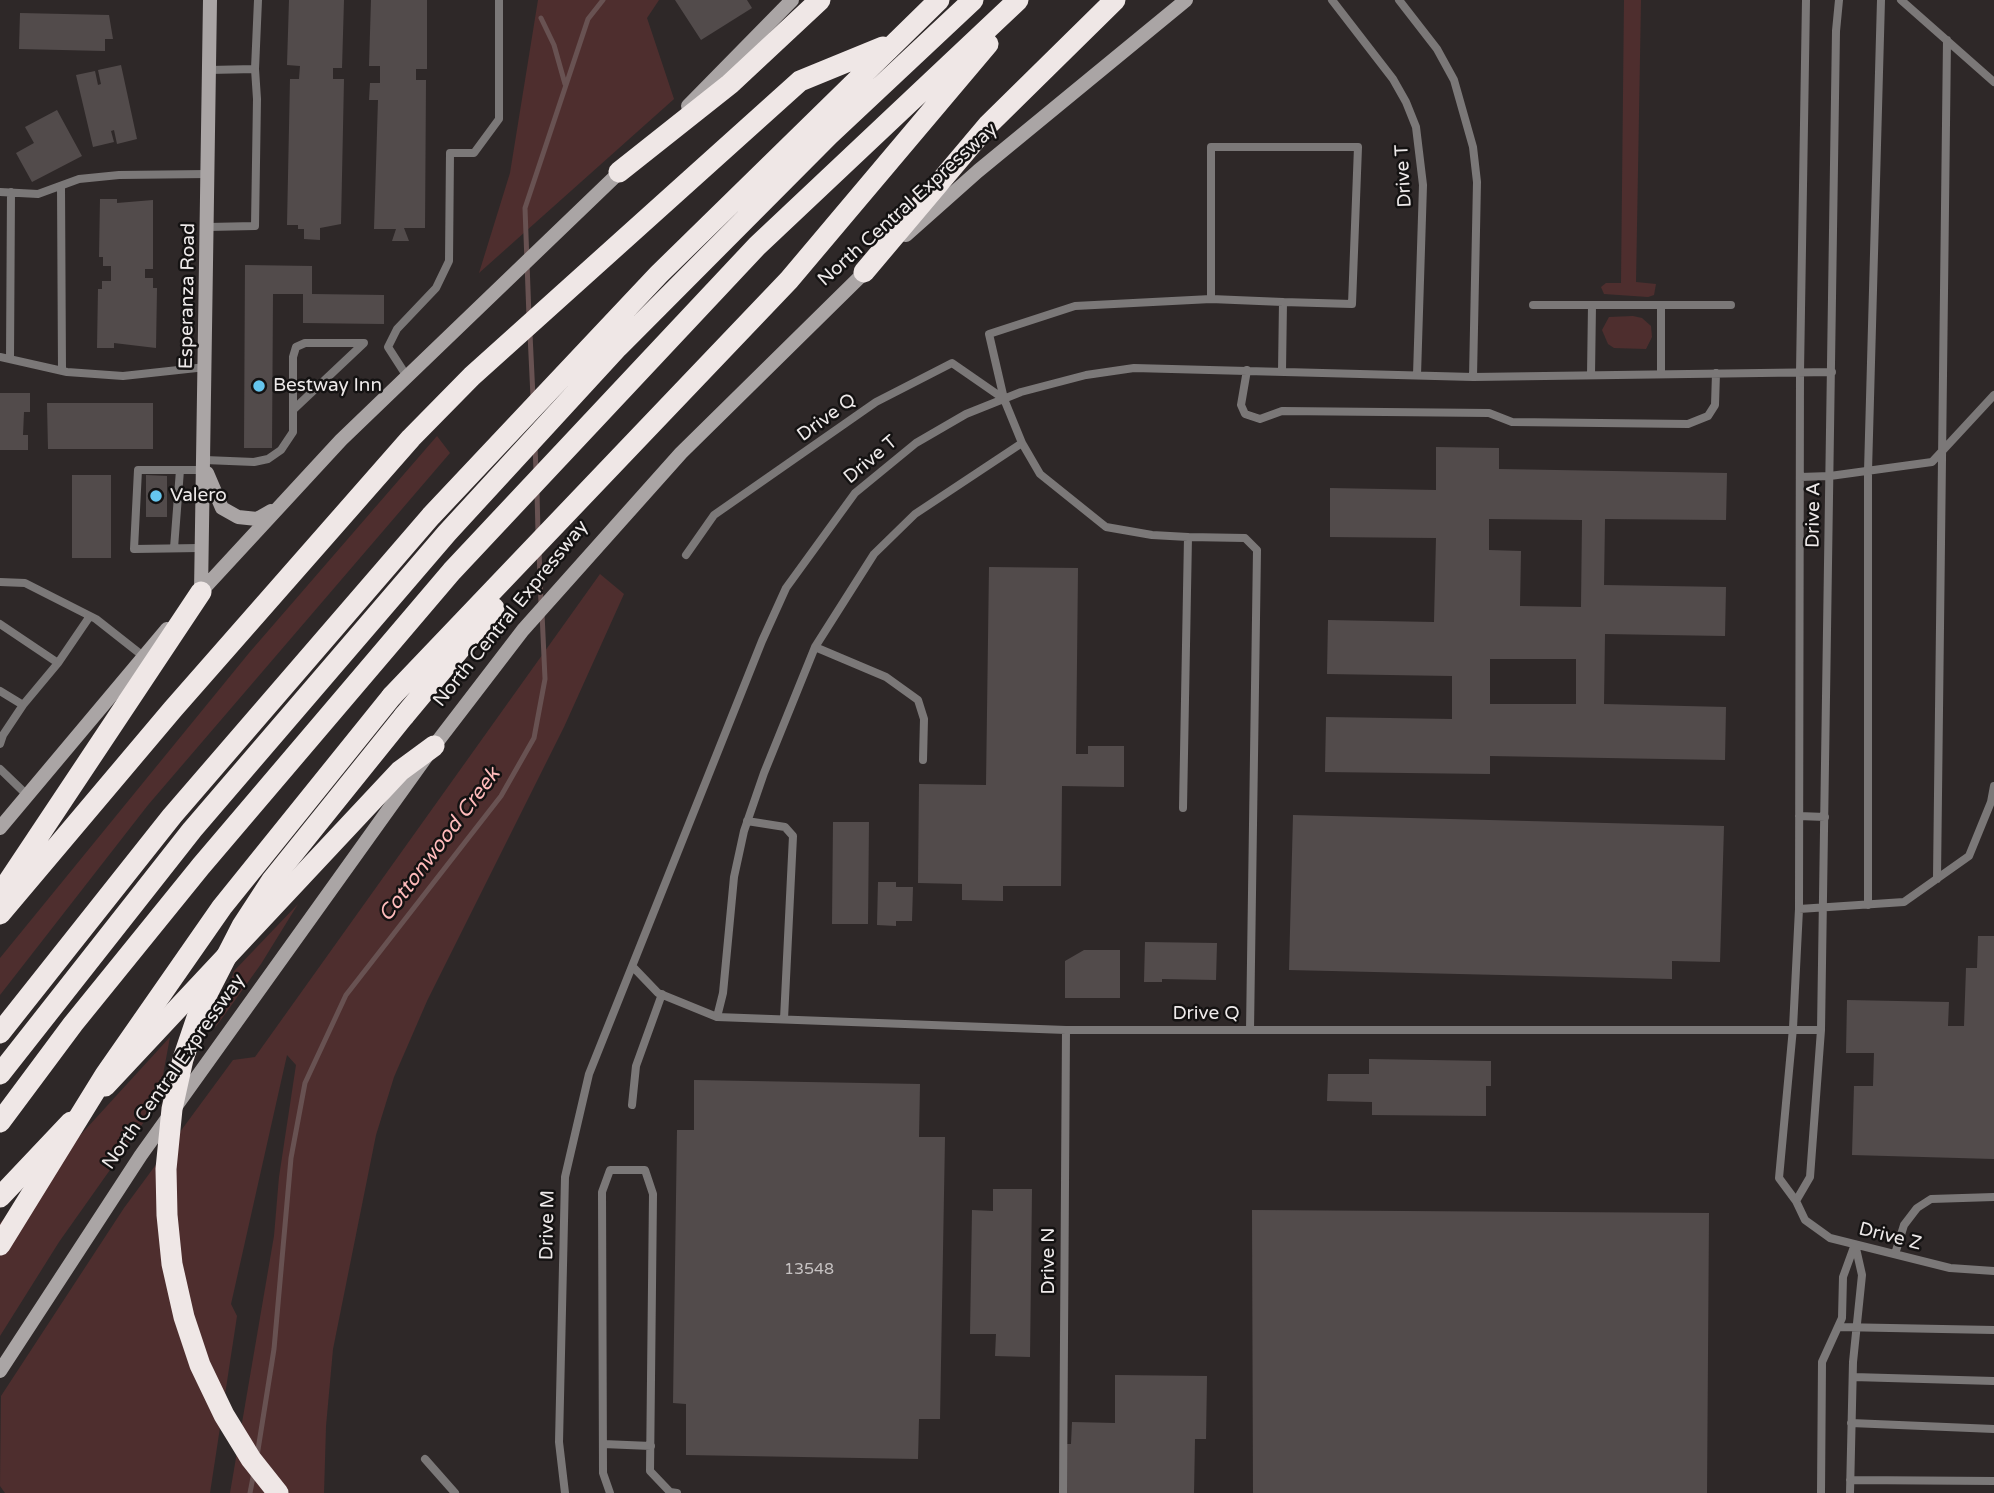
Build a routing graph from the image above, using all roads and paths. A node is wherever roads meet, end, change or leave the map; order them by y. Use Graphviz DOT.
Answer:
graph roads {
  1 [pos="210,0"];
  2 [pos="258,0"];
  3 [pos="499,0"];
  4 [pos="792,0"];
  5 [pos="820,0"];
  6 [pos="939,0"];
  7 [pos="973,0"];
  8 [pos="1115,0"];
  9 [pos="1186,0"];
  10 [pos="1332,0"];
  11 [pos="1399,0"];
  12 [pos="1806,0"];
  13 [pos="1839,0"];
  14 [pos="1881,0"];
  15 [pos="1901,0"];
  16 [pos="1018,1"];
  17 [pos="1947,40"];
  18 [pos="894,42"];
  19 [pos="256,69"];
  20 [pos="209,70"];
  21 [pos="1994,82"];
  22 [pos="619,172"];
  23 [pos="208,174"];
  24 [pos="61,187"];
  25 [pos="0,192"];
  26 [pos="11,192"];
  27 [pos="208,227"];
  28 [pos="864,272"];
  29 [pos="1211,299"];
  30 [pos="1283,302"];
  31 [pos="1532,305"];
  32 [pos="1592,305"];
  33 [pos="1661,305"];
  34 [pos="1731,305"];
  35 [pos="0,357"];
  36 [pos="10,358"];
  37 [pos="206,367"];
  38 [pos="1247,370"];
  39 [pos="62,371"];
  40 [pos="1282,371"];
  41 [pos="1800,372"];
  42 [pos="1832,372"];
  43 [pos="1716,373"];
  44 [pos="1661,374"];
  45 [pos="406,375"];
  46 [pos="1417,375"];
  47 [pos="1591,375"];
  48 [pos="1473,377"];
  49 [pos="1994,395"];
  50 [pos="1004,399"];
  51 [pos="294,409"];
  52 [pos="1022,443"];
  53 [pos="1942,450"];
  54 [pos="205,465"];
  55 [pos="610,469"];
  56 [pos="180,470"];
  57 [pos="1868,471"];
  58 [pos="1830,476"];
  59 [pos="1800,477"];
  60 [pos="279,508"];
  61 [pos="1188,537"];
  62 [pos="173,548"];
  63 [pos="200,548"];
  64 [pos="686,555"];
  65 [pos="0,582"];
  66 [pos="201,592"];
  67 [pos="90,616"];
  68 [pos="0,624"];
  69 [pos="815,647"];
  70 [pos="143,656"];
  71 [pos="58,663"];
  72 [pos="0,691"];
  73 [pos="23,705"];
  74 [pos="0,744"];
  75 [pos="434,746"];
  76 [pos="923,760"];
  77 [pos="0,769"];
  78 [pos="1994,786"];
  79 [pos="27,795"];
  80 [pos="1184,808"];
  81 [pos="1799,816"];
  82 [pos="1825,817"];
  83 [pos="747,821"];
  84 [pos="0,828"];
  85 [pos="1937,879"];
  86 [pos="8,895"];
  87 [pos="1868,905"];
  88 [pos="1823,908"];
  89 [pos="1799,909"];
  90 [pos="0,914"];
  91 [pos="0,920"];
  92 [pos="634,968"];
  93 [pos="662,994"];
  94 [pos="717,1017"];
  95 [pos="784,1019"];
  96 [pos="1793,1028"];
  97 [pos="1066,1030"];
  98 [pos="1250,1030"];
  99 [pos="1821,1030"];
  100 [pos="0,1034"];
  101 [pos="0,1074"];
  102 [pos="632,1105"];
  103 [pos="0,1122"];
  104 [pos="0,1197"];
  105 [pos="1994,1197"];
  106 [pos="1796,1200"];
  107 [pos="1855,1244"];
  108 [pos="0,1245"];
  109 [pos="1895,1254"];
  110 [pos="1994,1271"];
  111 [pos="1838,1327"];
  112 [pos="1857,1327"];
  113 [pos="1994,1330"];
  114 [pos="0,1371"];
  115 [pos="1853,1377"];
  116 [pos="1994,1381"];
  117 [pos="1851,1423"];
  118 [pos="1994,1429"];
  119 [pos="603,1444"];
  120 [pos="651,1446"];
  121 [pos="425,1459"];
  122 [pos="1850,1480"];
  123 [pos="1994,1481"];
  124 [pos="278,1493"];
  125 [pos="455,1493"];
  126 [pos="565,1493"];
  127 [pos="610,1493"];
  128 [pos="677,1493"];
  129 [pos="1063,1493"];
  130 [pos="1821,1493"];
  131 [pos="1850,1493"];
  1 -- 20 [label="main road, Esperanza Road"];
  2 -- 19 [label="lane"];
  3 -- 45 [label="lane"];
  4 -- 22 [label="main road"];
  5 -- 22 [label="highway"];
  6 -- 18 [label="highway"];
  7 -- 101 [label="highway"];
  8 -- 28 [label="highway"];
  9 -- 28 [label="main road, North Central Expressway"];
  10 -- 46 [label="lane, Drive T"];
  11 -- 48 [label="lane"];
  12 -- 41 [label="lane, Drive A"];
  13 -- 42 [label="lane, Drive A"];
  14 -- 57 [label="lane"];
  15 -- 17 [label="lane"];
  16 -- 55 [label="highway"];
  16 -- 103 [label="highway"];
  17 -- 21 [label="lane"];
  17 -- 53 [label="lane"];
  18 -- 86 [label="highway"];
  18 -- 100 [label="highway"];
  19 -- 20 [label="lane"];
  19 -- 27 [label="lane"];
  20 -- 23 [label="main road, Esperanza Road"];
  22 -- 45 [label="main road"];
  23 -- 24 [label="lane"];
  23 -- 27 [label="main road, Esperanza Road"];
  24 -- 26 [label="lane"];
  24 -- 39 [label="lane"];
  25 -- 26 [label="lane"];
  26 -- 36 [label="lane"];
  27 -- 37 [label="main road, Esperanza Road"];
  28 -- 75 [label="main road, North Central Expressway"];
  29 -- 30 [label="lane"];
  29 -- 30 [label="lane"];
  29 -- 50 [label="lane"];
  30 -- 40 [label="lane"];
  31 -- 32 [label="lane"];
  32 -- 33 [label="lane"];
  32 -- 47 [label="lane"];
  33 -- 34 [label="lane"];
  33 -- 44 [label="lane"];
  35 -- 36 [label="lane"];
  36 -- 39 [label="lane"];
  37 -- 39 [label="lane"];
  37 -- 54 [label="main road, Esperanza Road"];
  38 -- 40 [label="lane, Drive T"];
  38 -- 43 [label="lane"];
  38 -- 50 [label="lane, Drive T"];
  40 -- 46 [label="lane, Drive T"];
  41 -- 42 [label="lane, Drive T"];
  41 -- 43 [label="lane, Drive T"];
  41 -- 59 [label="lane, Drive A"];
  42 -- 58 [label="lane, Drive A"];
  43 -- 44 [label="lane, Drive T"];
  44 -- 47 [label="lane, Drive T"];
  45 -- 60 [label="main road"];
  46 -- 48 [label="lane, Drive T"];
  47 -- 48 [label="lane, Drive T"];
  49 -- 53 [label="lane"];
  50 -- 52 [label="lane"];
  50 -- 64 [label="lane, Drive Q"];
  50 -- 92 [label="lane, Drive T"];
  51 -- 51 [label="lane"];
  51 -- 54 [label="lane"];
  52 -- 61 [label="lane"];
  52 -- 69 [label="lane"];
  53 -- 57 [label="lane"];
  53 -- 85 [label="lane"];
  54 -- 56 [label="lane"];
  54 -- 60 [label="main road"];
  54 -- 63 [label="main road, Esperanza Road"];
  55 -- 108 [label="highway, bridge"];
  55 -- 124 [label="highway, bridge"];
  56 -- 62 [label="lane"];
  56 -- 62 [label="lane"];
  57 -- 58 [label="lane"];
  57 -- 87 [label="lane"];
  58 -- 59 [label="lane"];
  58 -- 82 [label="lane, Drive A"];
  59 -- 81 [label="lane, Drive A"];
  60 -- 66 [label="main road"];
  61 -- 80 [label="lane"];
  61 -- 98 [label="lane"];
  62 -- 63 [label="lane"];
  63 -- 66 [label="main road, Esperanza Road"];
  65 -- 67 [label="lane"];
  66 -- 70 [label="main road"];
  66 -- 86 [label="highway"];
  67 -- 70 [label="lane"];
  67 -- 71 [label="lane"];
  68 -- 71 [label="lane"];
  69 -- 76 [label="lane"];
  69 -- 83 [label="lane"];
  70 -- 79 [label="main road"];
  71 -- 73 [label="lane"];
  72 -- 73 [label="lane"];
  73 -- 74 [label="lane"];
  75 -- 104 [label="highway"];
  75 -- 114 [label="main road, North Central Expressway"];
  77 -- 79 [label="lane"];
  78 -- 85 [label="lane"];
  79 -- 84 [label="main road"];
  81 -- 82 [label="lane"];
  81 -- 89 [label="lane, Drive A"];
  82 -- 88 [label="lane, Drive A"];
  83 -- 94 [label="lane"];
  83 -- 95 [label="lane"];
  85 -- 87 [label="lane"];
  86 -- 90 [label="highway"];
  86 -- 91 [label="highway"];
  87 -- 88 [label="lane"];
  88 -- 89 [label="lane"];
  88 -- 99 [label="lane, Drive A"];
  89 -- 96 [label="lane, Drive A"];
  92 -- 93 [label="lane, Drive Q"];
  92 -- 126 [label="lane, Drive M"];
  93 -- 94 [label="lane, Drive Q"];
  93 -- 102 [label="lane"];
  94 -- 95 [label="lane, Drive Q"];
  95 -- 97 [label="lane, Drive Q"];
  96 -- 98 [label="lane, Drive Q"];
  96 -- 99 [label="lane, Drive Q"];
  96 -- 106 [label="lane, Drive Z"];
  97 -- 98 [label="lane, Drive Q"];
  97 -- 129 [label="lane, Drive N"];
  99 -- 106 [label="lane"];
  105 -- 109 [label="lane"];
  106 -- 107 [label="lane, Drive Z"];
  107 -- 109 [label="lane, Drive Z"];
  107 -- 111 [label="lane"];
  107 -- 112 [label="lane"];
  109 -- 110 [label="lane, Drive Z"];
  111 -- 112 [label="lane"];
  111 -- 130 [label="lane"];
  112 -- 113 [label="lane"];
  112 -- 115 [label="lane"];
  115 -- 116 [label="lane"];
  115 -- 117 [label="lane"];
  117 -- 118 [label="lane"];
  117 -- 122 [label="lane"];
  119 -- 120 [label="lane"];
  119 -- 120 [label="lane"];
  119 -- 127 [label="lane"];
  120 -- 128 [label="lane"];
  121 -- 125 [label="lane"];
  122 -- 123 [label="lane"];
  122 -- 131 [label="lane"];
}
